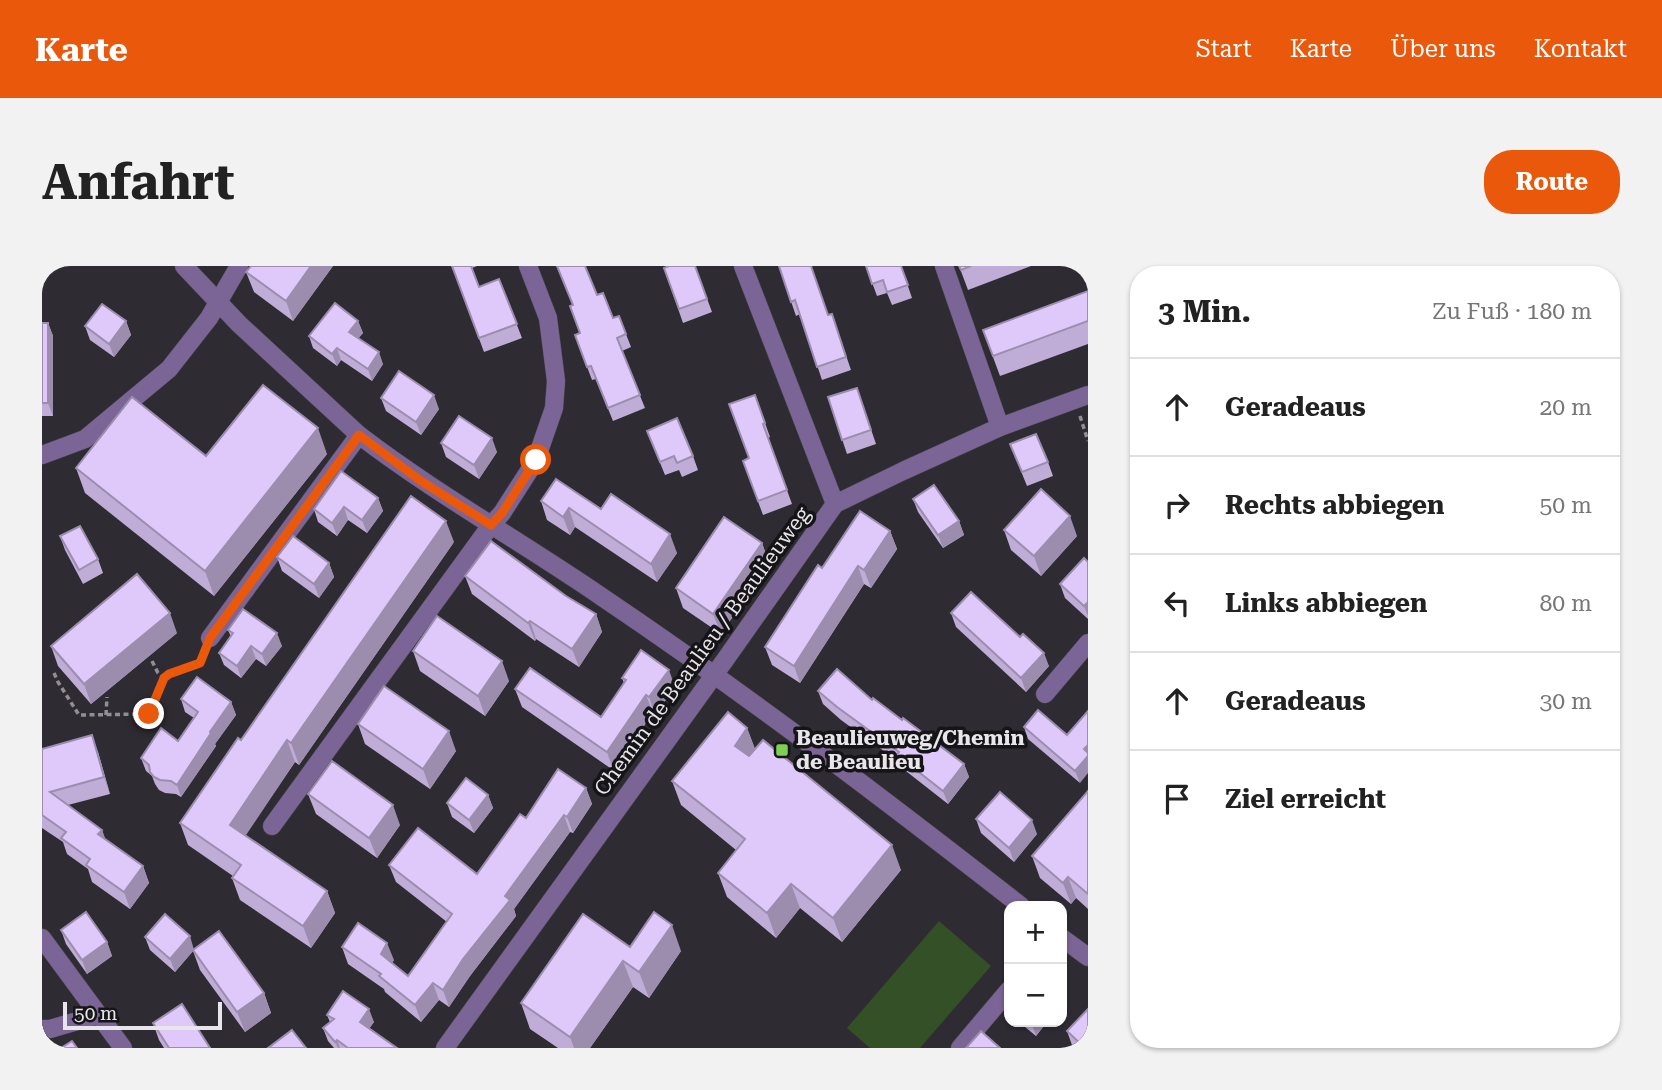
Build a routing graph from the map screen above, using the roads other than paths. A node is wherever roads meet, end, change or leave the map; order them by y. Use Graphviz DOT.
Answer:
graph roads {
  1 [pos="184,266"];
  2 [pos="239,266"];
  3 [pos="528,266"];
  4 [pos="743,266"];
  5 [pos="944,266"];
  6 [pos="218,303"];
  7 [pos="1088,395"];
  8 [pos="1000,427"];
  9 [pos="359,435"];
  10 [pos="42,456"];
  11 [pos="835,504"];
  12 [pos="491,525"];
  13 [pos="210,638"];
  14 [pos="1088,643"];
  15 [pos="715,675"];
  16 [pos="1045,694"];
  17 [pos="272,826"];
  18 [pos="1015,901"];
  19 [pos="42,938"];
  20 [pos="1067,941"];
  21 [pos="1088,957"];
  22 [pos="1004,996"];
  23 [pos="98,1015"];
  24 [pos="42,1029"];
  25 [pos="123,1048"];
  26 [pos="445,1048"];
  27 [pos="960,1048"];
  1 -- 6 [label="street"];
  2 -- 6 [label="street"];
  3 -- 12 [label="street"];
  4 -- 11 [label="street"];
  5 -- 8 [label="street"];
  6 -- 9 [label="street"];
  6 -- 10 [label="street"];
  7 -- 8 [label="street, Chemin de Beaulieu / Beaulieuweg"];
  8 -- 11 [label="street, Chemin de Beaulieu / Beaulieuweg"];
  9 -- 12 [label="street"];
  9 -- 13 [label="street"];
  11 -- 15 [label="street, Chemin de Beaulieu / Beaulieuweg"];
  12 -- 15 [label="street"];
  12 -- 17 [label="street"];
  14 -- 16 [label="street"];
  15 -- 18 [label="street"];
  15 -- 26 [label="street, Chemin de Beaulieu / Beaulieuweg"];
  19 -- 23 [label="street"];
  20 -- 21 [label="street"];
  22 -- 27 [label="street"];
  23 -- 24 [label="street"];
  23 -- 25 [label="street"];
}
